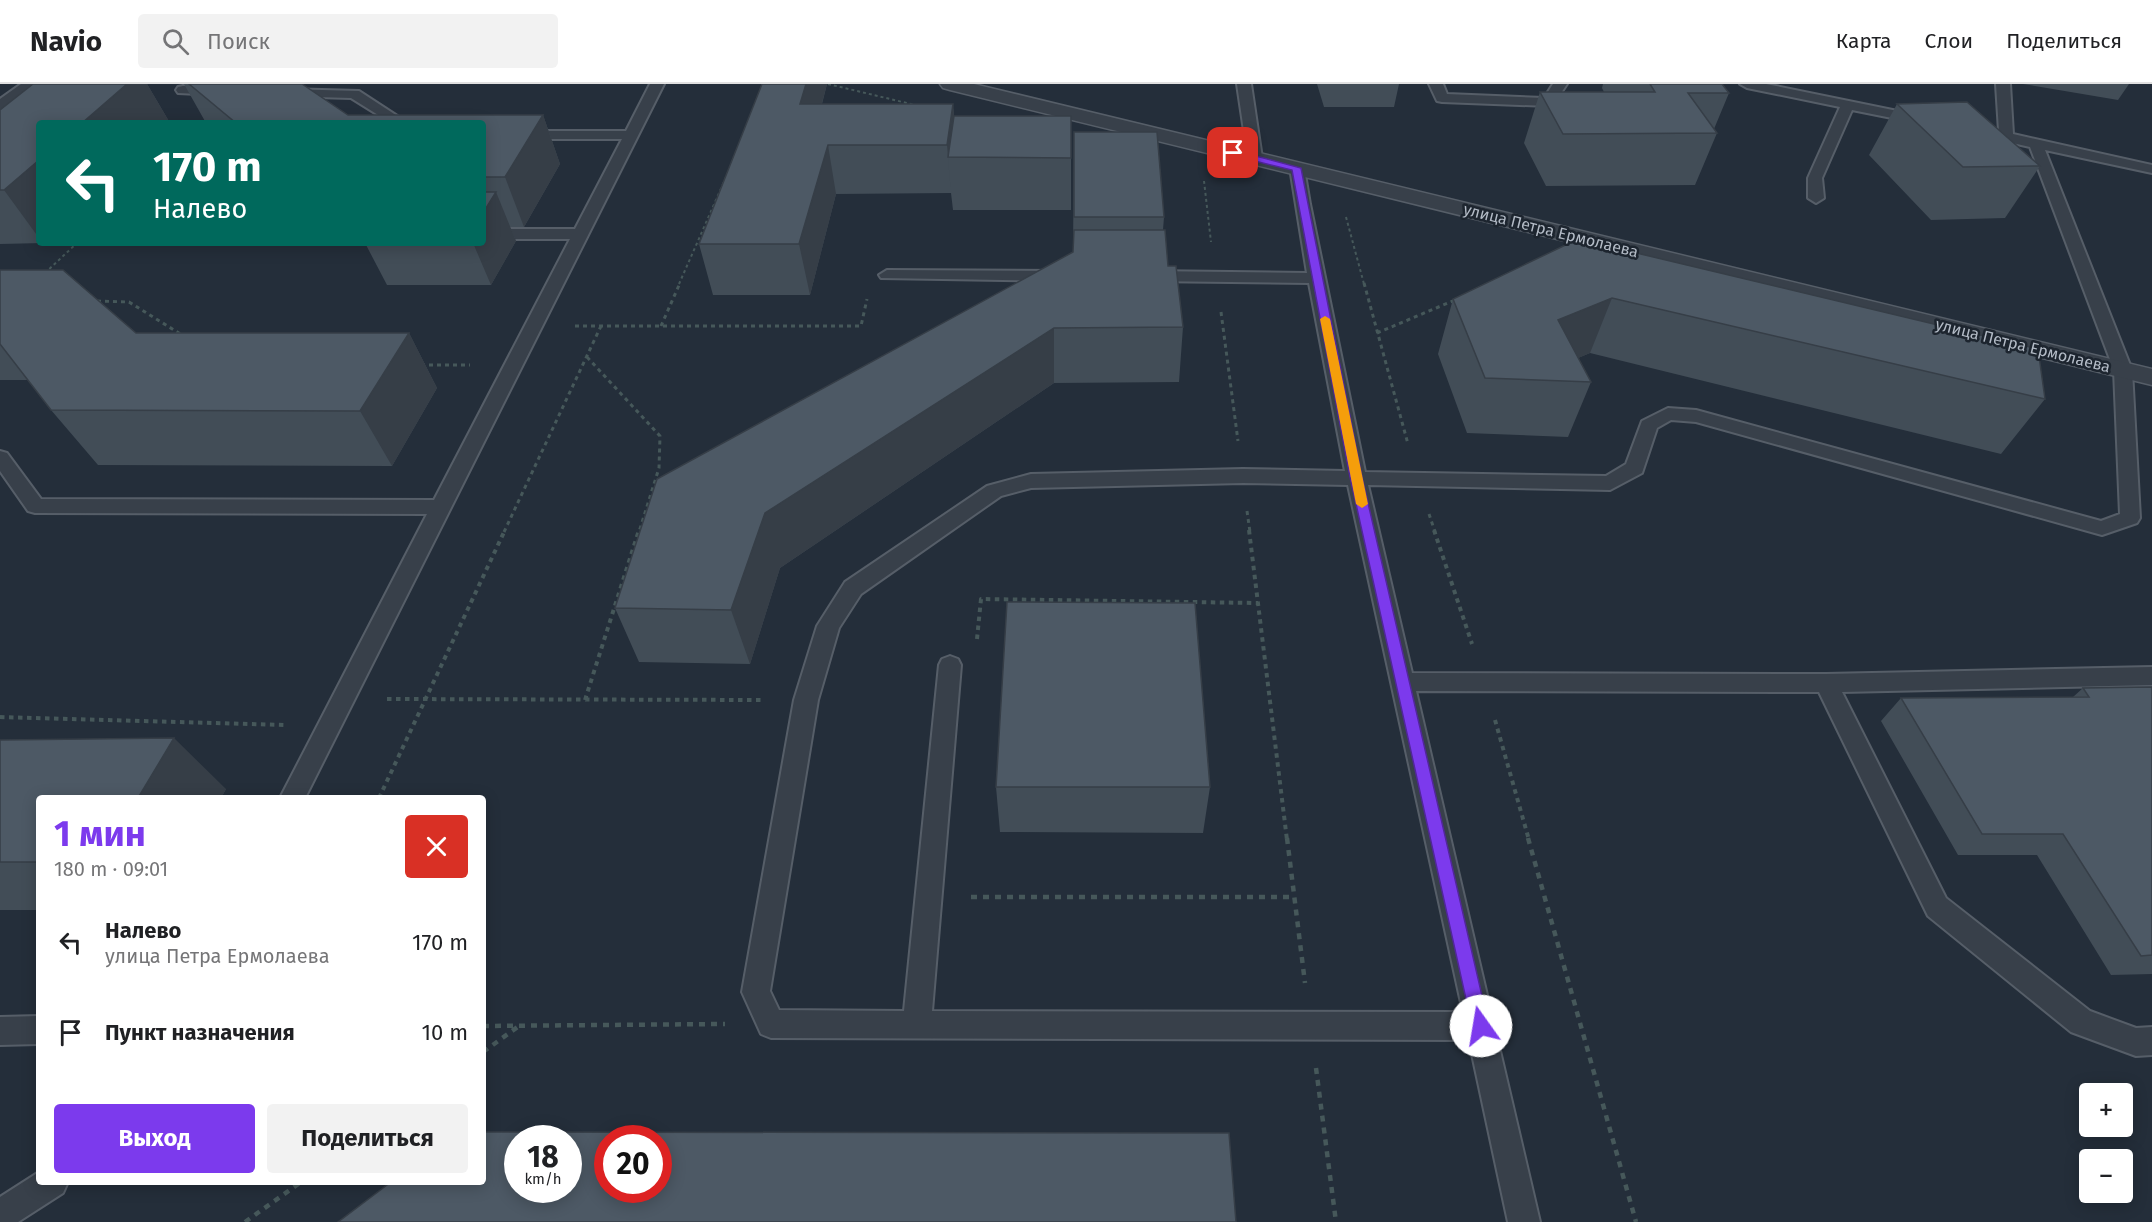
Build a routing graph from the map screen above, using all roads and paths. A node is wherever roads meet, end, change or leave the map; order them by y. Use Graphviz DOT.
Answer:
graph roads {
  1 [pos="29,84"];
  2 [pos="190,84"];
  3 [pos="657,84"];
  4 [pos="950,84"];
  5 [pos="1244,84"];
  6 [pos="1436,84"];
  7 [pos="1560,84"];
  8 [pos="1747,84"];
  9 [pos="2003,84"];
  10 [pos="229,91"];
  11 [pos="274,92"];
  12 [pos="1848,104"];
  13 [pos="0,106"];
  14 [pos="396,120"];
  15 [pos="1938,123"];
  16 [pos="1961,128"];
  17 [pos="486,135"];
  18 [pos="629,135"];
  19 [pos="2006,137"];
  20 [pos="2036,144"];
  21 [pos="1255,158"];
  22 [pos="732,166"];
  23 [pos="1297,168"];
  24 [pos="2152,169"];
  25 [pos="1203,177"];
  26 [pos="1816,198"];
  27 [pos="486,234"];
  28 [pos="579,234"];
  29 [pos="74,246"];
  30 [pos="44,274"];
  31 [pos="887,275"];
  32 [pos="1075,276"];
  33 [pos="1134,276"];
  34 [pos="1216,276"];
  35 [pos="1317,278"];
  36 [pos="1462,298"];
  37 [pos="96,301"];
  38 [pos="532,326"];
  39 [pos="601,326"];
  40 [pos="662,326"];
  41 [pos="1377,333"];
  42 [pos="186,337"];
  43 [pos="587,357"];
  44 [pos="513,364"];
  45 [pos="420,365"];
  46 [pos="2123,370"];
  47 [pos="2152,377"];
  48 [pos="0,457"];
  49 [pos="1243,476"];
  50 [pos="1356,477"];
  51 [pos="440,507"];
  52 [pos="655,509"];
  53 [pos="645,515"];
  54 [pos="1258,603"];
  55 [pos="950,665"];
  56 [pos="2152,676"];
  57 [pos="1404,682"];
  58 [pos="1826,683"];
  59 [pos="342,698"];
  60 [pos="424,699"];
  61 [pos="585,700"];
  62 [pos="807,700"];
  63 [pos="0,717"];
  64 [pos="328,726"];
  65 [pos="294,795"];
  66 [pos="380,795"];
  67 [pos="928,897"];
  68 [pos="1295,897"];
  69 [pos="771,1024"];
  70 [pos="917,1024"];
  71 [pos="520,1025"];
  72 [pos="1310,1025"];
  73 [pos="486,1026"];
  74 [pos="1481,1026"];
  75 [pos="36,1030"];
  76 [pos="0,1031"];
  77 [pos="2152,1041"];
  78 [pos="486,1050"];
  79 [pos="47,1185"];
  80 [pos="297,1185"];
  81 [pos="0,1215"];
  82 [pos="244,1222"];
  83 [pos="1336,1222"];
  84 [pos="1524,1222"];
  1 -- 13 [label="lane"];
  2 -- 10 [label="lane"];
  3 -- 18 [label="lane"];
  4 -- 21 [label="street, улица Петра Ермолаева"];
  5 -- 21 [label="lane"];
  6 -- 7 [label="lane"];
  8 -- 12 [label="lane"];
  9 -- 19 [label="lane"];
  11 -- 14 [label="lane"];
  12 -- 15 [label="lane"];
  12 -- 26 [label="lane"];
  16 -- 19 [label="lane"];
  17 -- 18 [label="lane"];
  18 -- 28 [label="lane"];
  19 -- 20 [label="lane"];
  20 -- 24 [label="lane"];
  20 -- 46 [label="lane"];
  21 -- 23 [label="street, улица Петра Ермолаева"];
  22 -- 40 [label="path"];
  23 -- 35 [label="lane"];
  23 -- 46 [label="street, улица Петра Ермолаева"];
  25 -- 34 [label="path"];
  27 -- 28 [label="lane"];
  28 -- 38 [label="lane"];
  29 -- 30 [label="path"];
  31 -- 32 [label="lane"];
  31 -- 40 [label="path"];
  33 -- 34 [label="lane"];
  34 -- 35 [label="lane"];
  34 -- 49 [label="path"];
  35 -- 50 [label="lane"];
  36 -- 41 [label="path"];
  37 -- 42 [label="path"];
  38 -- 39 [label="path"];
  38 -- 44 [label="lane"];
  39 -- 40 [label="path"];
  39 -- 43 [label="path"];
  43 -- 53 [label="path"];
  43 -- 60 [label="path"];
  44 -- 45 [label="path"];
  44 -- 51 [label="lane"];
  46 -- 47 [label="street, улица Петра Ермолаева"];
  46 -- 50 [label="lane"];
  48 -- 51 [label="lane"];
  49 -- 50 [label="lane"];
  49 -- 54 [label="path"];
  49 -- 62 [label="lane"];
  50 -- 57 [label="lane"];
  51 -- 59 [label="lane"];
  52 -- 53 [label="path"];
  53 -- 61 [label="path"];
  54 -- 55 [label="path"];
  54 -- 68 [label="path"];
  55 -- 67 [label="lane"];
  56 -- 58 [label="lane"];
  57 -- 58 [label="lane"];
  57 -- 74 [label="lane"];
  58 -- 77 [label="lane"];
  59 -- 60 [label="path"];
  59 -- 64 [label="lane"];
  60 -- 61 [label="path"];
  60 -- 66 [label="path"];
  61 -- 62 [label="path"];
  62 -- 69 [label="lane"];
  63 -- 64 [label="path"];
  64 -- 65 [label="lane"];
  67 -- 68 [label="path"];
  67 -- 70 [label="lane"];
  68 -- 72 [label="path"];
  69 -- 70 [label="lane"];
  69 -- 71 [label="path"];
  70 -- 72 [label="lane"];
  71 -- 73 [label="path"];
  71 -- 78 [label="path"];
  72 -- 74 [label="lane"];
  72 -- 83 [label="path"];
  74 -- 84 [label="lane"];
  75 -- 76 [label="lane"];
  79 -- 81 [label="lane"];
  80 -- 82 [label="path"];
}
